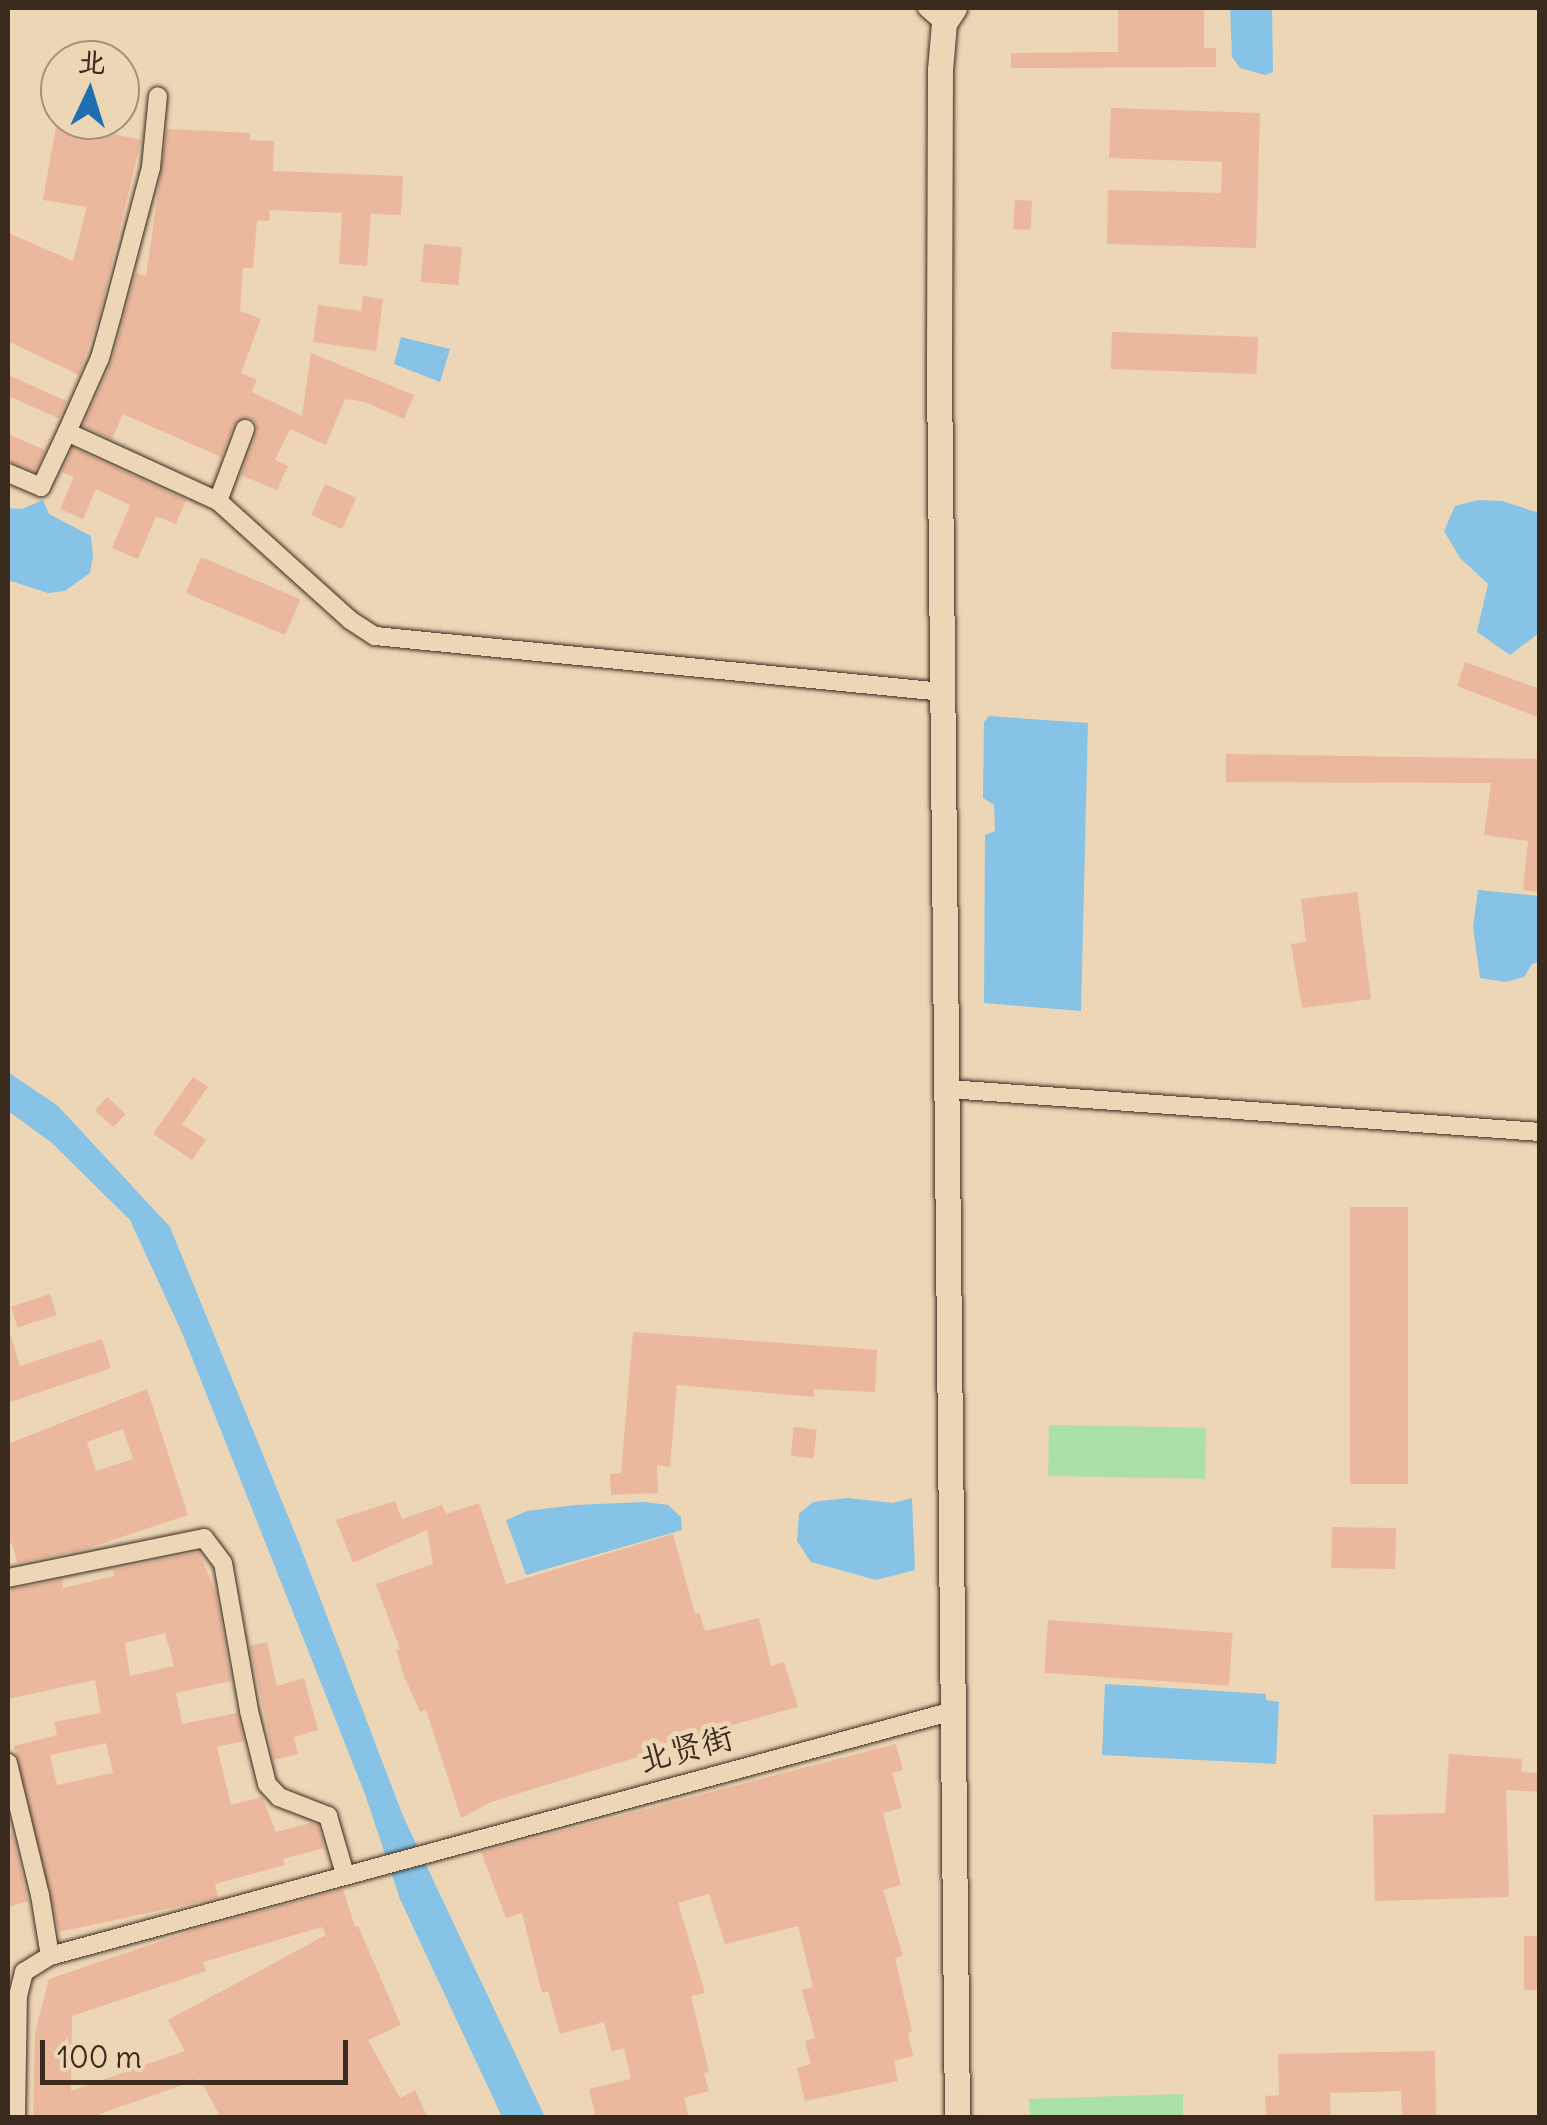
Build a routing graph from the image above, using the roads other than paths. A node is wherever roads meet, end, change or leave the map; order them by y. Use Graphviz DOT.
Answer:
graph roads {
  1 [pos="942,11"];
  2 [pos="158,96"];
  3 [pos="245,429"];
  4 [pos="68,432"];
  5 [pos="8,473"];
  6 [pos="218,501"];
  7 [pos="943,692"];
  8 [pos="949,1089"];
  9 [pos="1540,1132"];
  10 [pos="8,1578"];
  11 [pos="953,1710"];
  12 [pos="8,1763"];
  13 [pos="345,1874"];
  14 [pos="50,1956"];
  15 [pos="16,2118"];
  16 [pos="957,2118"];
  1 -- 7 [label="main road"];
  2 -- 4 [label="street"];
  3 -- 6 [label="street"];
  4 -- 5 [label="street"];
  4 -- 6 [label="street"];
  6 -- 7 [label="street"];
  7 -- 8 [label="main road"];
  8 -- 9 [label="street"];
  8 -- 11 [label="main road"];
  10 -- 13 [label="street"];
  11 -- 13 [label="street, 北贤街"];
  11 -- 16 [label="main road"];
  12 -- 14 [label="street"];
  13 -- 14 [label="street"];
  14 -- 15 [label="street"];
}
